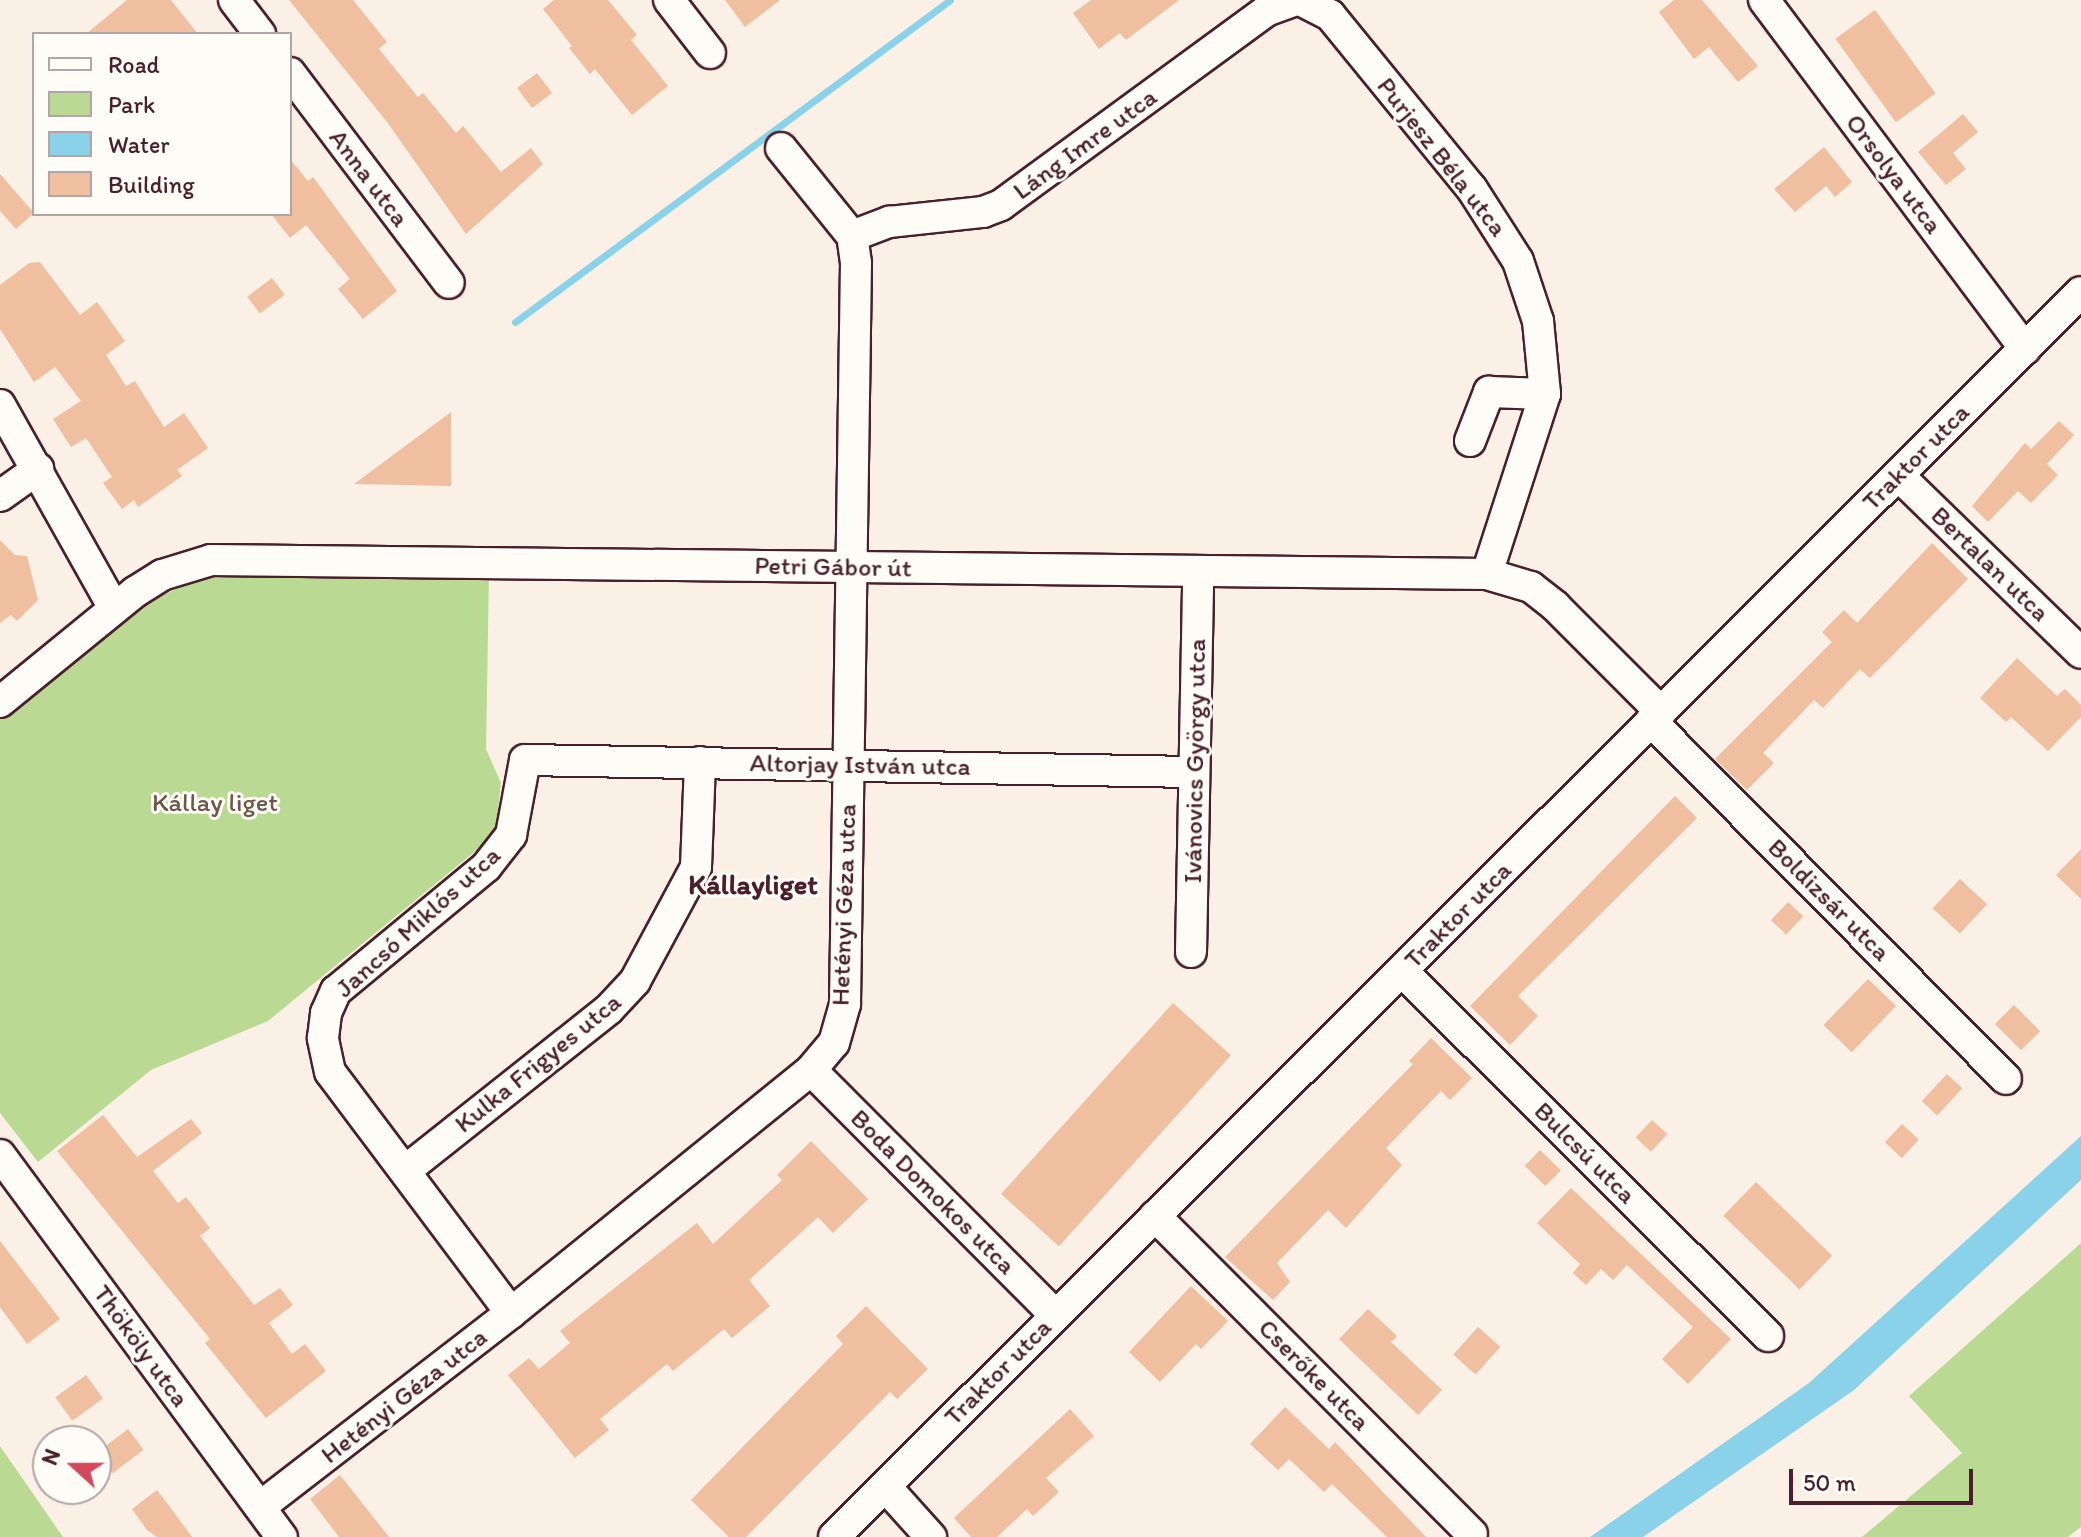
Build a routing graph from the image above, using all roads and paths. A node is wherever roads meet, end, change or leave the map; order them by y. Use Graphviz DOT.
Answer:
graph roads {
  1 [pos="234,0"];
  2 [pos="669,0"];
  3 [pos="1299,0"];
  4 [pos="1764,0"];
  5 [pos="258,32"];
  6 [pos="710,53"];
  7 [pos="292,76"];
  8 [pos="781,148"];
  9 [pos="852,236"];
  10 [pos="449,283"];
  11 [pos="2081,292"];
  12 [pos="2025,349"];
  13 [pos="1545,394"];
  14 [pos="0,405"];
  15 [pos="1470,441"];
  16 [pos="38,469"];
  17 [pos="1898,475"];
  18 [pos="0,496"];
  19 [pos="852,567"];
  20 [pos="1198,571"];
  21 [pos="1487,574"];
  22 [pos="114,608"];
  23 [pos="2081,653"];
  24 [pos="0,702"];
  25 [pos="1656,716"];
  26 [pos="525,760"];
  27 [pos="700,762"];
  28 [pos="849,765"];
  29 [pos="1194,772"];
  30 [pos="1191,952"];
  31 [pos="1402,971"];
  32 [pos="811,1070"];
  33 [pos="2006,1079"];
  34 [pos="0,1155"];
  35 [pos="406,1170"];
  36 [pos="1155,1216"];
  37 [pos="511,1313"];
  38 [pos="1055,1315"];
  39 [pos="1768,1336"];
  40 [pos="885,1486"];
  41 [pos="260,1507"];
  42 [pos="1472,1534"];
  43 [pos="282,1537"];
  44 [pos="834,1537"];
  45 [pos="931,1537"];
  1 -- 5 [label="street"];
  2 -- 6 [label="street"];
  3 -- 9 [label="street, Láng Imre utca"];
  3 -- 13 [label="street, Purjesz Béla utca"];
  4 -- 12 [label="street, Orsolya utca"];
  7 -- 10 [label="street, Anna utca"];
  8 -- 9 [label="street"];
  9 -- 19 [label="street, Hetényi Géza utca"];
  11 -- 12 [label="street, Traktor utca"];
  12 -- 17 [label="street, Traktor utca"];
  13 -- 15 [label="street"];
  13 -- 21 [label="street, Purjesz Béla utca"];
  14 -- 16 [label="street"];
  16 -- 18 [label="street"];
  16 -- 22 [label="street"];
  17 -- 23 [label="street, Bertalan utca"];
  17 -- 25 [label="street, Traktor utca"];
  19 -- 20 [label="street, Petri Gábor út"];
  19 -- 22 [label="street, Petri Gábor út"];
  19 -- 28 [label="street, Hetényi Géza utca"];
  20 -- 21 [label="street, Petri Gábor út"];
  20 -- 29 [label="street, Ivánovics György utca"];
  21 -- 25 [label="street, Petri Gábor út"];
  22 -- 24 [label="street, Petri Gábor út"];
  25 -- 31 [label="street, Traktor utca"];
  25 -- 33 [label="street, Boldizsár utca"];
  26 -- 27 [label="street, Altorjay István utca"];
  26 -- 35 [label="street, Jancsó Miklós utca"];
  27 -- 28 [label="street, Altorjay István utca"];
  27 -- 35 [label="street, Kulka Frigyes utca"];
  28 -- 29 [label="street, Altorjay István utca"];
  28 -- 32 [label="street, Hetényi Géza utca"];
  29 -- 30 [label="street, Ivánovics György utca"];
  31 -- 36 [label="street, Traktor utca"];
  31 -- 39 [label="street, Bulcsú utca"];
  32 -- 37 [label="street, Hetényi Géza utca"];
  32 -- 38 [label="street, Boda Domokos utca"];
  34 -- 41 [label="street, Thököly utca"];
  35 -- 37 [label="street, Jancsó Miklós utca"];
  36 -- 38 [label="street, Traktor utca"];
  36 -- 42 [label="street, Cserőke utca"];
  37 -- 41 [label="street, Hetényi Géza utca"];
  38 -- 40 [label="street, Traktor utca"];
  40 -- 44 [label="street, Traktor utca"];
  40 -- 45 [label="street"];
  41 -- 43 [label="street, Thököly utca"];
}
